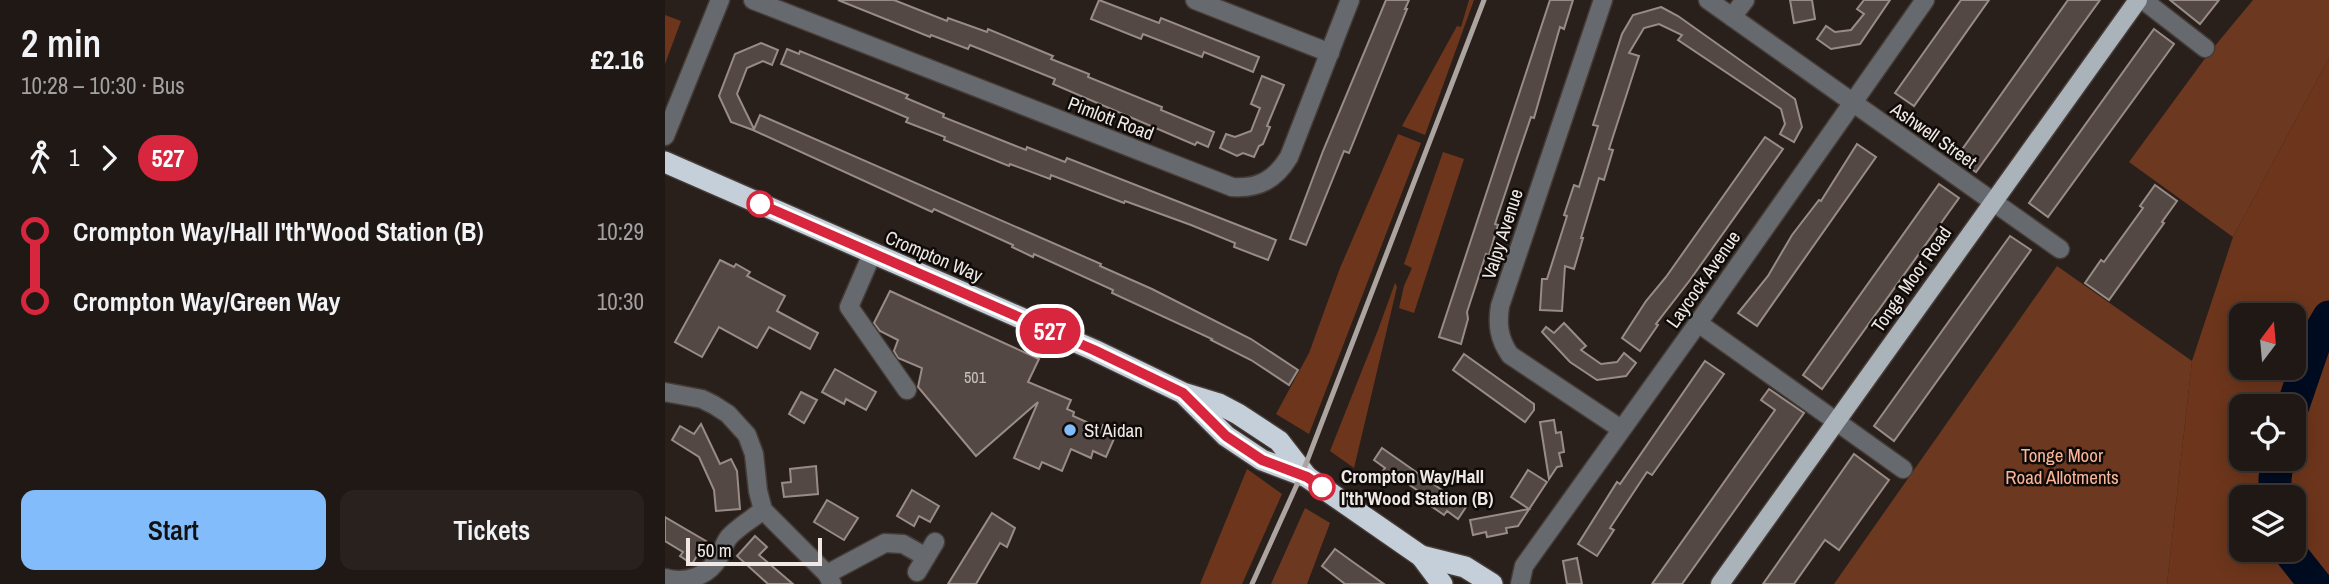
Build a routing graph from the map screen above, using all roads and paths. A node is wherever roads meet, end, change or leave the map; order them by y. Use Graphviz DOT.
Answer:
graph roads {
  1 [pos="720,0"];
  2 [pos="753,0"];
  3 [pos="1195,0"];
  4 [pos="1350,0"];
  5 [pos="1603,0"];
  6 [pos="1708,0"];
  7 [pos="1745,0"];
  8 [pos="1924,0"];
  9 [pos="2141,0"];
  10 [pos="1732,17"];
  11 [pos="2205,48"];
  12 [pos="1330,53"];
  13 [pos="1851,102"];
  14 [pos="665,136"];
  15 [pos="665,162"];
  16 [pos="1992,201"];
  17 [pos="2060,249"];
  18 [pos="872,254"];
  19 [pos="1698,323"];
  20 [pos="907,390"];
  21 [pos="665,392"];
  22 [pos="1835,422"];
  23 [pos="1621,429"];
  24 [pos="1903,469"];
  25 [pos="763,510"];
  26 [pos="1421,556"];
  27 [pos="926,557"];
  28 [pos="1468,575"];
  29 [pos="665,578"];
  30 [pos="829,579"];
  31 [pos="1439,582"];
  32 [pos="1492,584"];
  33 [pos="1520,584"];
  34 [pos="1720,584"];
  1 -- 14 [label="street"];
  2 -- 12 [label="street, Pimlott Road"];
  3 -- 12 [label="street"];
  4 -- 12 [label="street, Pimlott Road"];
  5 -- 23 [label="street, Valpy Avenue"];
  6 -- 10 [label="street, Ashwell Street"];
  7 -- 10 [label="street"];
  8 -- 13 [label="street, Laycock Avenue"];
  9 -- 11 [label="street"];
  9 -- 16 [label="main road, Tonge Moor Road"];
  10 -- 13 [label="street, Ashwell Street"];
  13 -- 16 [label="street, Ashwell Street"];
  13 -- 19 [label="street, Laycock Avenue"];
  15 -- 18 [label="highway, Crompton Way"];
  16 -- 17 [label="street, Ashwell Street"];
  16 -- 22 [label="main road, Tonge Moor Road"];
  18 -- 20 [label="street"];
  18 -- 26 [label="highway, Crompton Way"];
  19 -- 22 [label="street"];
  19 -- 23 [label="street, Laycock Avenue"];
  21 -- 25 [label="street"];
  22 -- 24 [label="street"];
  22 -- 34 [label="main road, Tonge Moor Road"];
  23 -- 33 [label="street, Laycock Avenue"];
  25 -- 29 [label="street"];
  25 -- 30 [label="street"];
  26 -- 28 [label="highway, Crompton Way"];
  26 -- 31 [label="highway, Crompton Way"];
  27 -- 30 [label="street"];
  28 -- 32 [label="highway, Crompton Way"];
}
